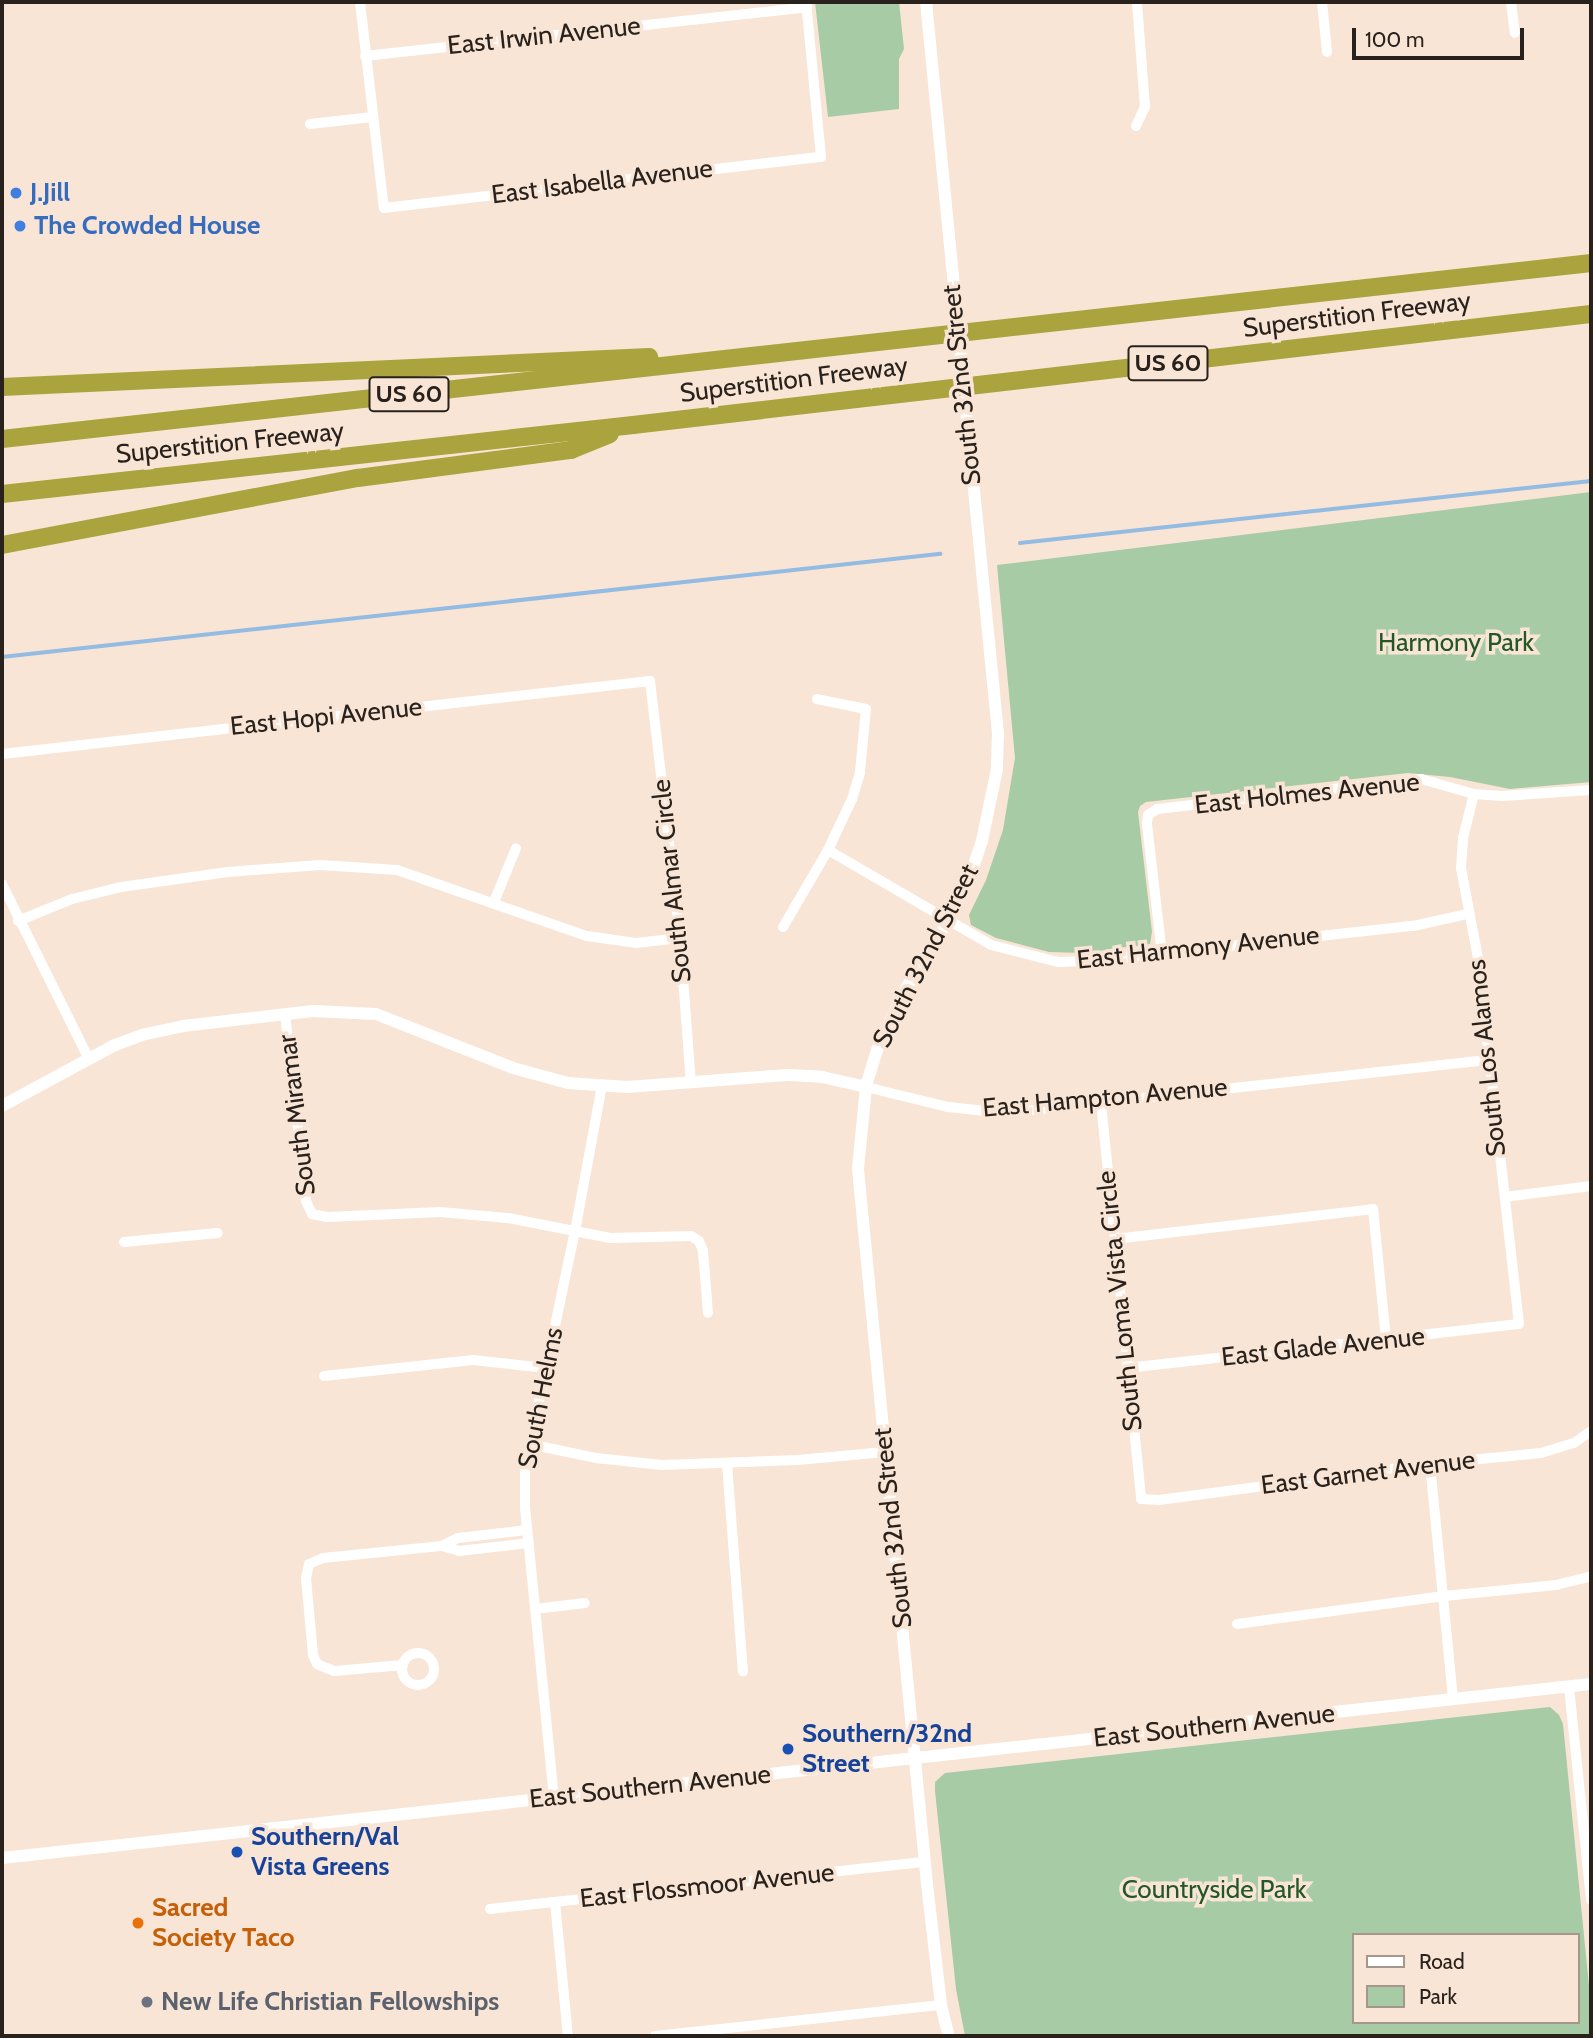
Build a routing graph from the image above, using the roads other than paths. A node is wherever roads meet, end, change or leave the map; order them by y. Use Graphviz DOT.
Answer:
graph roads {
  1 [pos="360,2"];
  2 [pos="926,2"];
  3 [pos="1137,2"];
  4 [pos="1322,2"];
  5 [pos="1511,2"];
  6 [pos="806,4"];
  7 [pos="1515,33"];
  8 [pos="1327,52"];
  9 [pos="365,56"];
  10 [pos="373,117"];
  11 [pos="310,124"];
  12 [pos="1136,126"];
  13 [pos="1591,263"];
  14 [pos="1591,314"];
  15 [pos="816,349"];
  16 [pos="2,387"];
  17 [pos="633,425"];
  18 [pos="2,439"];
  19 [pos="2,494"];
  20 [pos="2,545"];
  21 [pos="650,681"];
  22 [pos="817,699"];
  23 [pos="2,754"];
  24 [pos="1591,790"];
  25 [pos="1474,794"];
  26 [pos="516,848"];
  27 [pos="828,850"];
  28 [pos="2,884"];
  29 [pos="494,902"];
  30 [pos="1467,914"];
  31 [pos="18,921"];
  32 [pos="948,921"];
  33 [pos="783,926"];
  34 [pos="680,938"];
  35 [pos="1162,954"];
  36 [pos="285,1014"];
  37 [pos="89,1059"];
  38 [pos="1487,1060"];
  39 [pos="691,1083"];
  40 [pos="602,1086"];
  41 [pos="866,1087"];
  42 [pos="1101,1102"];
  43 [pos="2,1105"];
  44 [pos="1591,1186"];
  45 [pos="1505,1198"];
  46 [pos="575,1231"];
  47 [pos="218,1233"];
  48 [pos="1115,1238"];
  49 [pos="124,1242"];
  50 [pos="708,1313"];
  51 [pos="1519,1324"];
  52 [pos="1386,1339"];
  53 [pos="545,1368"];
  54 [pos="1127,1368"];
  55 [pos="324,1376"];
  56 [pos="1591,1431"];
  57 [pos="528,1444"];
  58 [pos="885,1452"];
  59 [pos="727,1464"];
  60 [pos="1430,1464"];
  61 [pos="1141,1499"];
  62 [pos="527,1530"];
  63 [pos="529,1543"];
  64 [pos="442,1546"];
  65 [pos="1591,1576"];
  66 [pos="1444,1596"];
  67 [pos="586,1604"];
  68 [pos="535,1609"];
  69 [pos="1237,1624"];
  70 [pos="403,1665"];
  71 [pos="743,1671"];
  72 [pos="1591,1684"];
  73 [pos="1569,1687"];
  74 [pos="1453,1700"];
  75 [pos="916,1759"];
  76 [pos="554,1798"];
  77 [pos="2,1858"];
  78 [pos="925,1862"];
  79 [pos="1591,1900"];
  80 [pos="555,1902"];
  81 [pos="490,1909"];
  82 [pos="941,2005"];
  83 [pos="568,2036"];
  84 [pos="655,2036"];
  85 [pos="949,2036"];
  1 -- 9 [label="street"];
  2 -- 32 [label="street, South 32nd Street"];
  3 -- 12 [label="street"];
  4 -- 8 [label="street"];
  5 -- 7 [label="street"];
  6 -- 9 [label="street, East Irwin Avenue"];
  6 -- 10 [label="street, East Isabella Avenue"];
  9 -- 10 [label="street"];
  10 -- 11 [label="street"];
  13 -- 15 [label="highway, Superstition Freeway / US 60"];
  14 -- 17 [label="highway, Superstition Freeway / US 60"];
  15 -- 16 [label="highway"];
  15 -- 18 [label="highway, Superstition Freeway / US 60"];
  17 -- 19 [label="highway, Superstition Freeway / US 60"];
  17 -- 20 [label="highway"];
  21 -- 23 [label="street, East Hopi Avenue"];
  21 -- 34 [label="street, South Almar Circle"];
  22 -- 27 [label="street"];
  24 -- 25 [label="street, East Holmes Avenue"];
  25 -- 30 [label="street, South Los Alamos"];
  25 -- 35 [label="street, East Holmes Avenue"];
  26 -- 29 [label="street"];
  27 -- 32 [label="street, East Harmony Avenue"];
  27 -- 33 [label="street"];
  28 -- 31 [label="street"];
  29 -- 31 [label="street"];
  29 -- 34 [label="street"];
  30 -- 35 [label="street, East Harmony Avenue"];
  30 -- 38 [label="street, South Los Alamos"];
  31 -- 37 [label="street"];
  32 -- 35 [label="street, East Harmony Avenue"];
  32 -- 41 [label="street, South 32nd Street"];
  34 -- 39 [label="street, South Almar Circle"];
  36 -- 37 [label="street, East Hampton Avenue"];
  36 -- 40 [label="street, East Hampton Avenue"];
  36 -- 46 [label="street, South Miramar"];
  37 -- 43 [label="street, East Hampton Avenue"];
  38 -- 42 [label="street, East Hampton Avenue"];
  38 -- 45 [label="street, South Los Alamos"];
  39 -- 40 [label="street, East Hampton Avenue"];
  39 -- 41 [label="street, East Hampton Avenue"];
  40 -- 46 [label="street, South Helms"];
  41 -- 42 [label="street, East Hampton Avenue"];
  41 -- 58 [label="street, South 32nd Street"];
  42 -- 48 [label="street, South Loma Vista Circle"];
  44 -- 45 [label="street"];
  45 -- 51 [label="street, South Los Alamos"];
  46 -- 50 [label="street"];
  46 -- 53 [label="street, South Helms"];
  47 -- 49 [label="street"];
  48 -- 52 [label="street"];
  48 -- 54 [label="street, South Loma Vista Circle"];
  51 -- 52 [label="street, East Glade Avenue"];
  52 -- 54 [label="street, East Glade Avenue"];
  53 -- 55 [label="street"];
  53 -- 57 [label="street, South Helms"];
  54 -- 61 [label="street, South Loma Vista Circle"];
  56 -- 60 [label="street, East Garnet Avenue"];
  57 -- 59 [label="street"];
  57 -- 62 [label="street, South Helms"];
  58 -- 59 [label="street"];
  58 -- 75 [label="street, South 32nd Street"];
  59 -- 71 [label="street"];
  60 -- 61 [label="street, East Garnet Avenue"];
  60 -- 66 [label="street"];
  62 -- 63 [label="street, South Helms"];
  62 -- 64 [label="street"];
  63 -- 64 [label="street"];
  63 -- 68 [label="street, South Helms"];
  64 -- 70 [label="street"];
  65 -- 66 [label="street"];
  66 -- 69 [label="street"];
  66 -- 74 [label="street"];
  67 -- 68 [label="street"];
  68 -- 76 [label="street, South Helms"];
  72 -- 73 [label="street, East Southern Avenue"];
  73 -- 74 [label="street, East Southern Avenue"];
  73 -- 79 [label="street"];
  74 -- 75 [label="street, East Southern Avenue"];
  75 -- 76 [label="street, East Southern Avenue"];
  75 -- 78 [label="street, South 32nd Street"];
  76 -- 77 [label="street, East Southern Avenue"];
  78 -- 80 [label="street, East Flossmoor Avenue"];
  78 -- 82 [label="street, South 32nd Street"];
  80 -- 81 [label="street, East Flossmoor Avenue"];
  80 -- 83 [label="street"];
  82 -- 84 [label="street"];
  82 -- 85 [label="street, South 32nd Street"];
}
